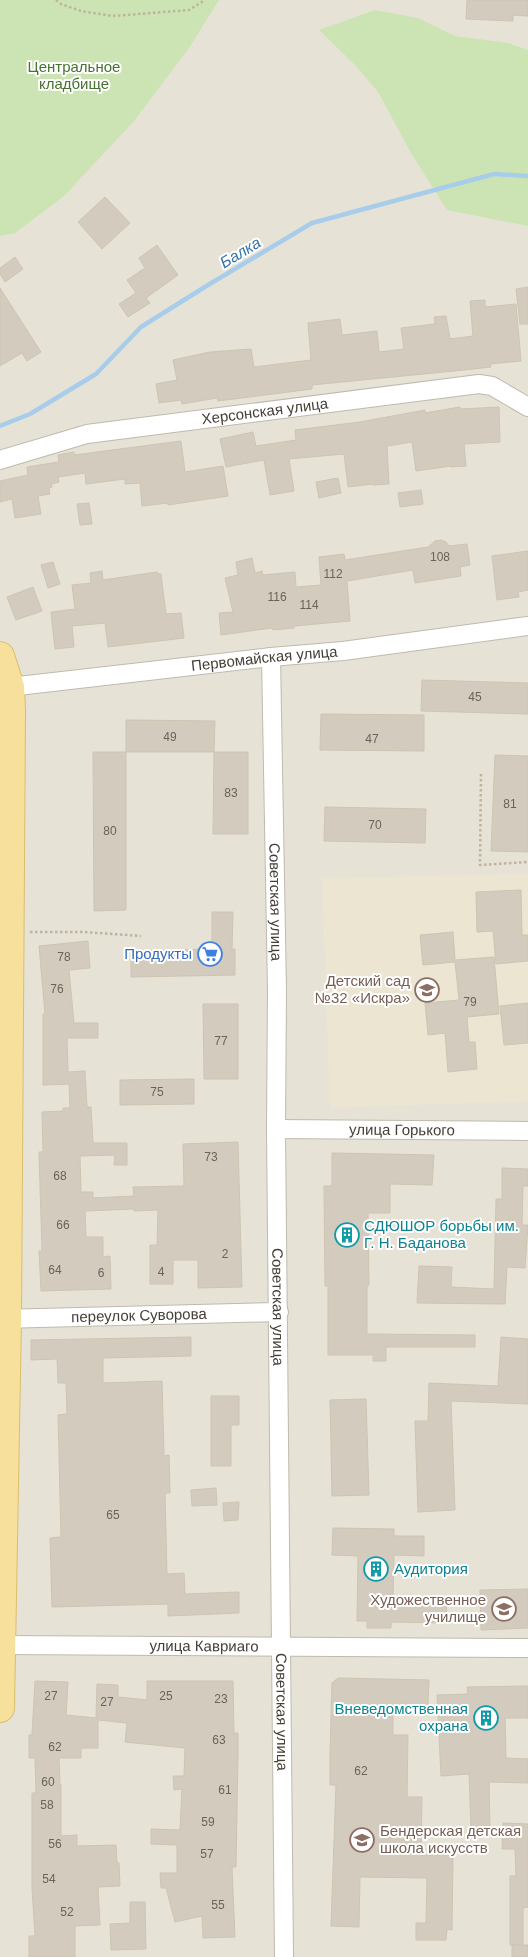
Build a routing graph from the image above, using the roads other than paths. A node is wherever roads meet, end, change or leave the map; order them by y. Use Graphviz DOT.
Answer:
graph roads {
  1 [pos="528,407"];
  2 [pos="0,460"];
  3 [pos="528,626"];
  4 [pos="0,656"];
  5 [pos="271,657"];
  6 [pos="5,688"];
  7 [pos="276,1129"];
  8 [pos="528,1131"];
  9 [pos="279,1312"];
  10 [pos="3,1319"];
  11 [pos="1,1645"];
  12 [pos="282,1647"];
  13 [pos="528,1648"];
  14 [pos="0,1708"];
  15 [pos="284,1957"];
  1 -- 2 [label="street, Херсонская улица"];
  3 -- 5 [label="street, Первомайская улица"];
  4 -- 6 [label="main road"];
  5 -- 6 [label="street, Первомайская улица"];
  5 -- 7 [label="street, Советская улица"];
  6 -- 10 [label="main road"];
  7 -- 8 [label="street, улица Горького"];
  7 -- 9 [label="street, Советская улица"];
  9 -- 10 [label="street, переулок Суворова"];
  9 -- 12 [label="street, Советская улица"];
  10 -- 11 [label="main road"];
  11 -- 12 [label="street, улица Кавриаго"];
  11 -- 14 [label="main road"];
  12 -- 13 [label="street, улица Кавриаго"];
  12 -- 15 [label="street, Советская улица"];
}
